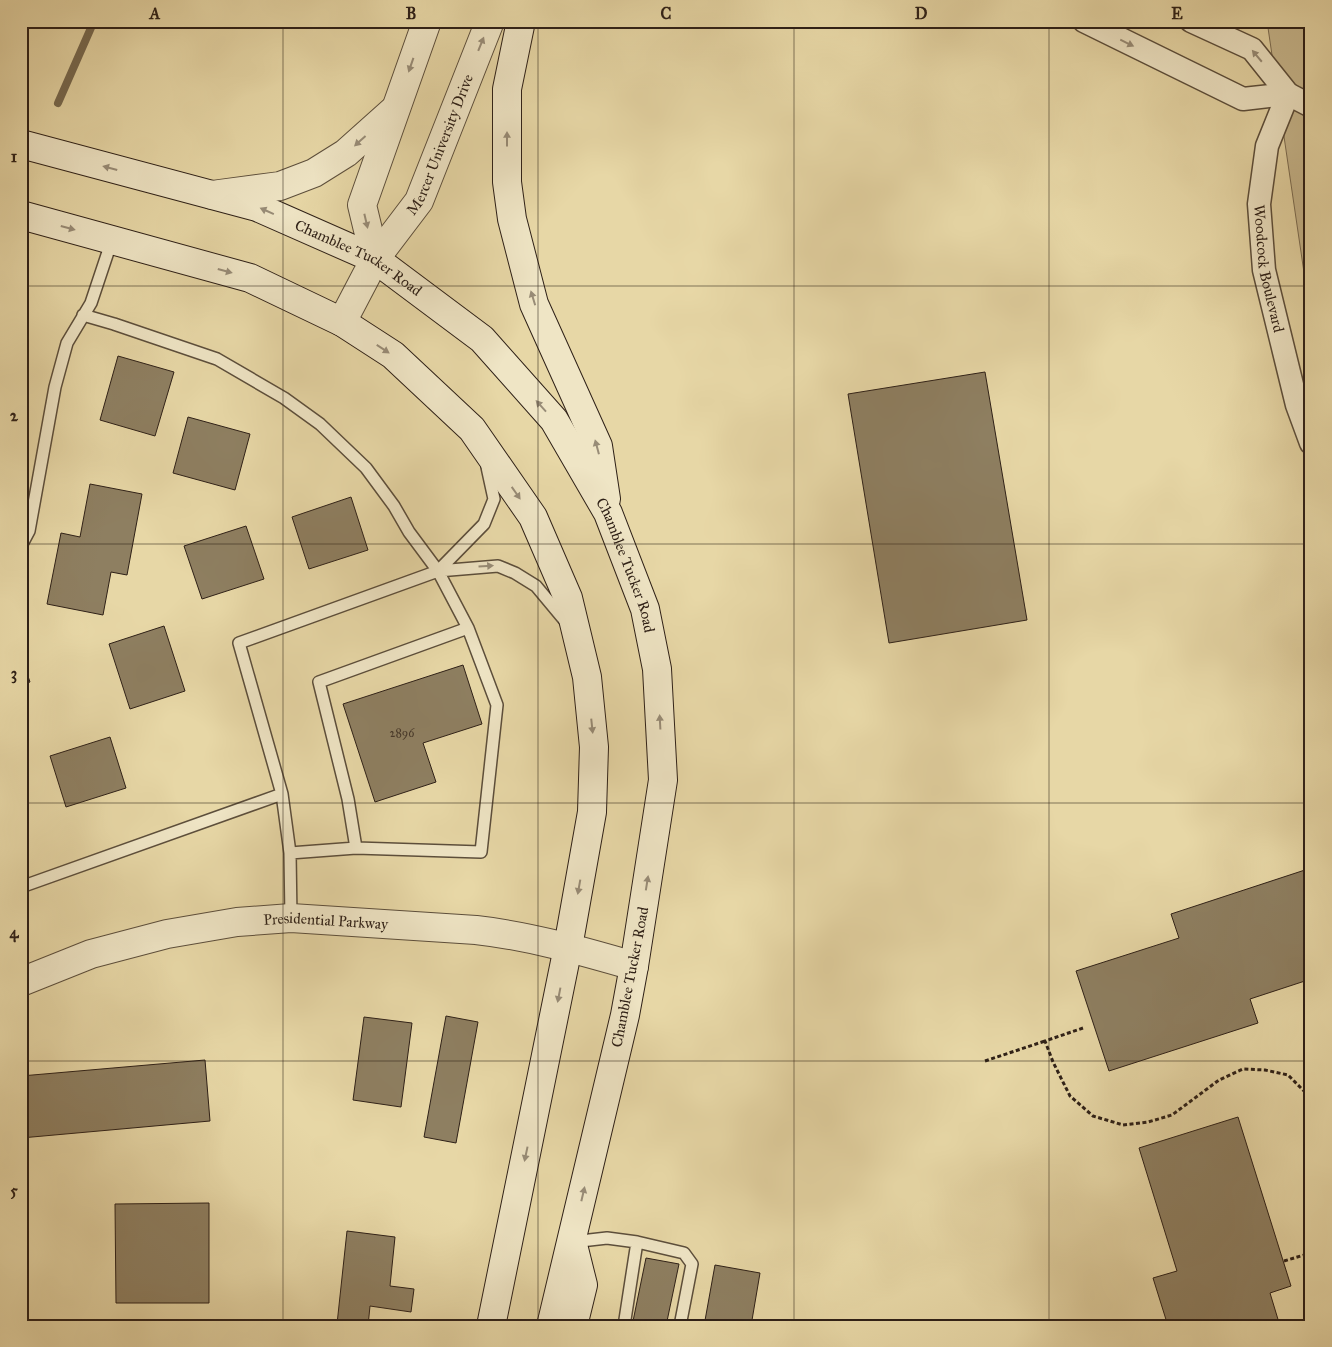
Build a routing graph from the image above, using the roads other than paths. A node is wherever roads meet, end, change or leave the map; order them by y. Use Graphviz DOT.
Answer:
graph roads {
  1 [pos="427,21"];
  2 [pos="490,21"];
  3 [pos="521,21"];
  4 [pos="1084,21"];
  5 [pos="1191,21"];
  6 [pos="1288,94"];
  7 [pos="1311,106"];
  8 [pos="396,108"];
  9 [pos="21,144"];
  10 [pos="212,195"];
  11 [pos="21,215"];
  12 [pos="112,240"];
  13 [pos="375,259"];
  14 [pos="84,315"];
  15 [pos="342,322"];
  16 [pos="472,429"];
  17 [pos="1311,443"];
  18 [pos="608,512"];
  19 [pos="21,546"];
  20 [pos="438,571"];
  21 [pos="468,628"];
  22 [pos="576,635"];
  23 [pos="282,794"];
  24 [pos="356,848"];
  25 [pos="290,853"];
  26 [pos="21,887"];
  27 [pos="291,918"];
  28 [pos="568,948"];
  29 [pos="634,966"];
  30 [pos="21,982"];
  31 [pos="572,1242"];
  32 [pos="638,1242"];
  33 [pos="491,1326"];
  34 [pos="551,1326"];
  35 [pos="572,1326"];
  36 [pos="624,1326"];
  37 [pos="680,1326"];
  1 -- 8 [label="main road, one-way"];
  13 -- 2 [label="main road, Mercer University Drive, one-way"];
  18 -- 3 [label="main road, one-way"];
  4 -- 6 [label="street, one-way"];
  6 -- 5 [label="street, one-way"];
  6 -- 7 [label="street"];
  6 -- 17 [label="street, Woodcock Boulevard"];
  8 -- 10 [label="main road, one-way"];
  8 -- 13 [label="main road, one-way"];
  10 -- 9 [label="main road, Chamblee Tucker Road, one-way"];
  13 -- 10 [label="main road, Chamblee Tucker Road, one-way"];
  11 -- 12 [label="main road, one-way"];
  12 -- 14 [label="lane"];
  12 -- 15 [label="main road, one-way"];
  13 -- 15 [label="main road, Mercer University Drive"];
  18 -- 13 [label="main road, Chamblee Tucker Road, one-way"];
  14 -- 19 [label="lane"];
  14 -- 20 [label="lane"];
  15 -- 16 [label="main road, one-way"];
  16 -- 20 [label="lane"];
  16 -- 22 [label="main road, one-way"];
  29 -- 18 [label="main road, Chamblee Tucker Road, one-way"];
  20 -- 21 [label="lane"];
  20 -- 22 [label="lane, one-way"];
  20 -- 23 [label="lane"];
  21 -- 24 [label="lane"];
  21 -- 24 [label="lane"];
  22 -- 28 [label="main road, one-way"];
  23 -- 25 [label="lane"];
  23 -- 26 [label="lane"];
  24 -- 25 [label="lane"];
  25 -- 27 [label="lane"];
  27 -- 28 [label="main road, Presidential Parkway"];
  27 -- 30 [label="main road, Presidential Parkway"];
  28 -- 29 [label="main road, Presidential Parkway"];
  28 -- 33 [label="main road, one-way"];
  31 -- 29 [label="main road, Chamblee Tucker Road, one-way"];
  31 -- 32 [label="lane"];
  31 -- 34 [label="main road, Chamblee Tucker Road"];
  31 -- 35 [label="main road"];
  32 -- 36 [label="lane"];
  32 -- 37 [label="lane"];
}
